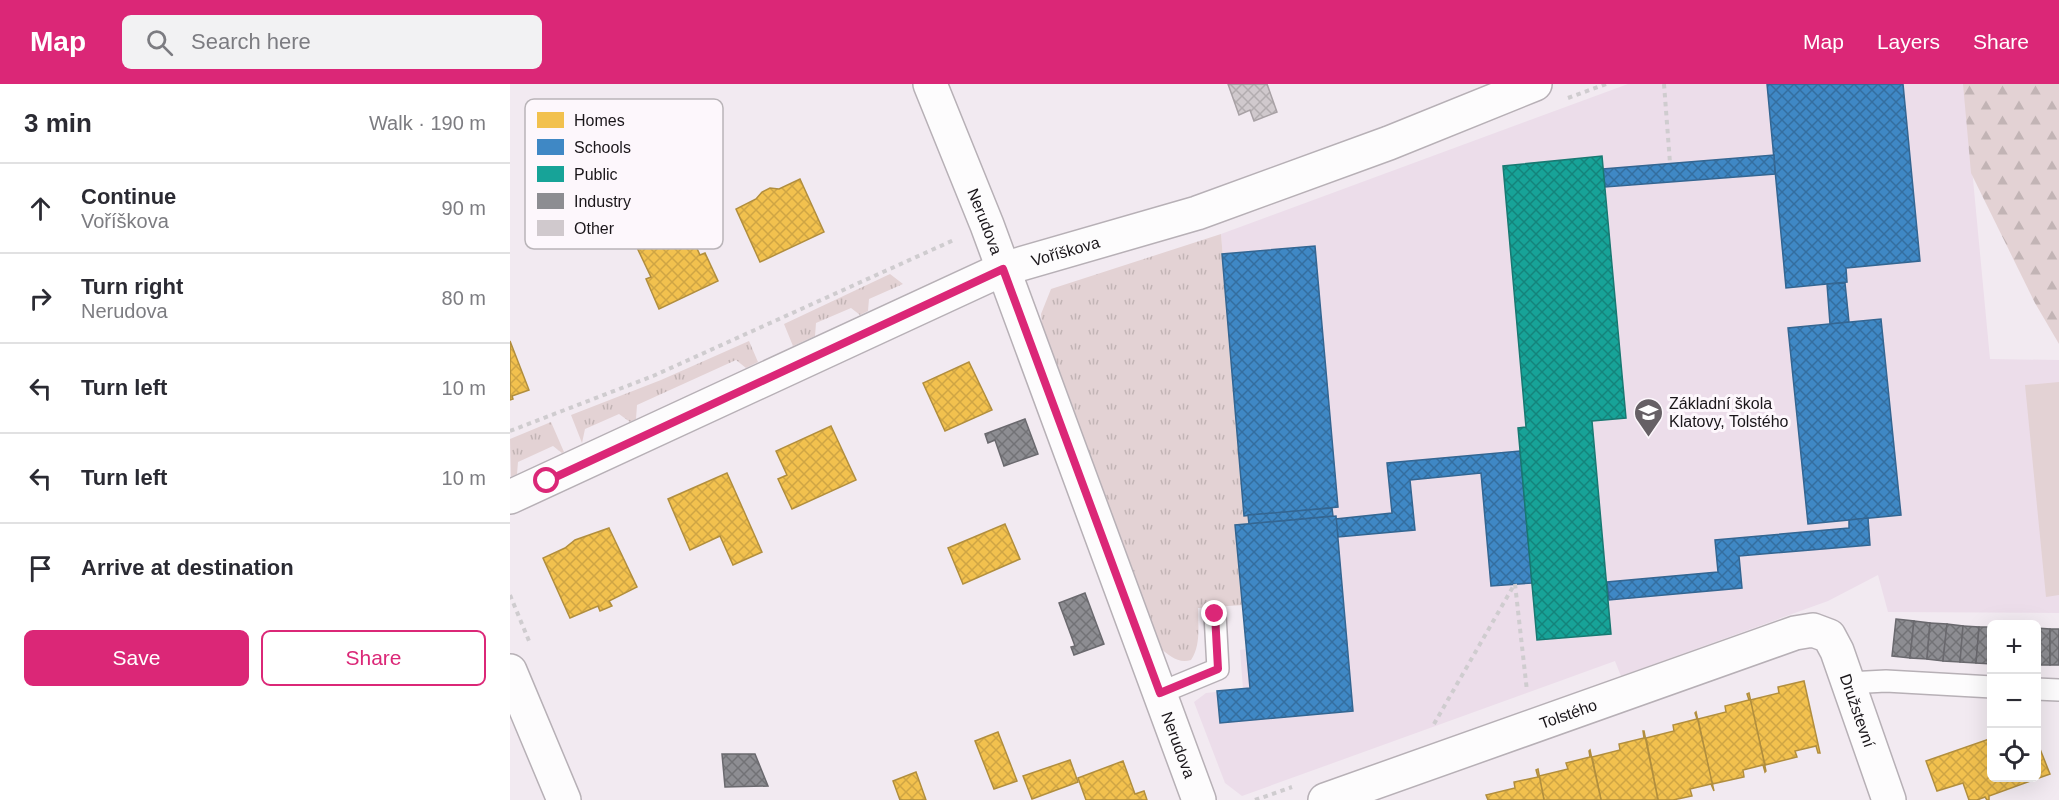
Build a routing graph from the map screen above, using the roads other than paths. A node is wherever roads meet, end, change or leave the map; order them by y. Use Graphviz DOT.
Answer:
graph roads {
  1 [pos="930,84"];
  2 [pos="1535,84"];
  3 [pos="1003,269"];
  4 [pos="510,497"];
  5 [pos="1215,614"];
  6 [pos="1813,630"];
  7 [pos="510,671"];
  8 [pos="1848,683"];
  9 [pos="1987,687"];
  10 [pos="2041,689"];
  11 [pos="2059,690"];
  12 [pos="1160,693"];
  13 [pos="564,800"];
  14 [pos="1199,800"];
  15 [pos="1325,800"];
  16 [pos="1889,800"];
  1 -- 3 [label="street, Nerudova"];
  2 -- 3 [label="street, Voříškova"];
  3 -- 4 [label="street, Voříškova"];
  3 -- 12 [label="street, Nerudova"];
  5 -- 12 [label="lane"];
  6 -- 8 [label="street, Družstevní"];
  6 -- 15 [label="street, Tolstého"];
  7 -- 13 [label="street"];
  8 -- 9 [label="lane"];
  8 -- 16 [label="street, Družstevní"];
  10 -- 11 [label="lane"];
  12 -- 14 [label="street, Nerudova"];
}
